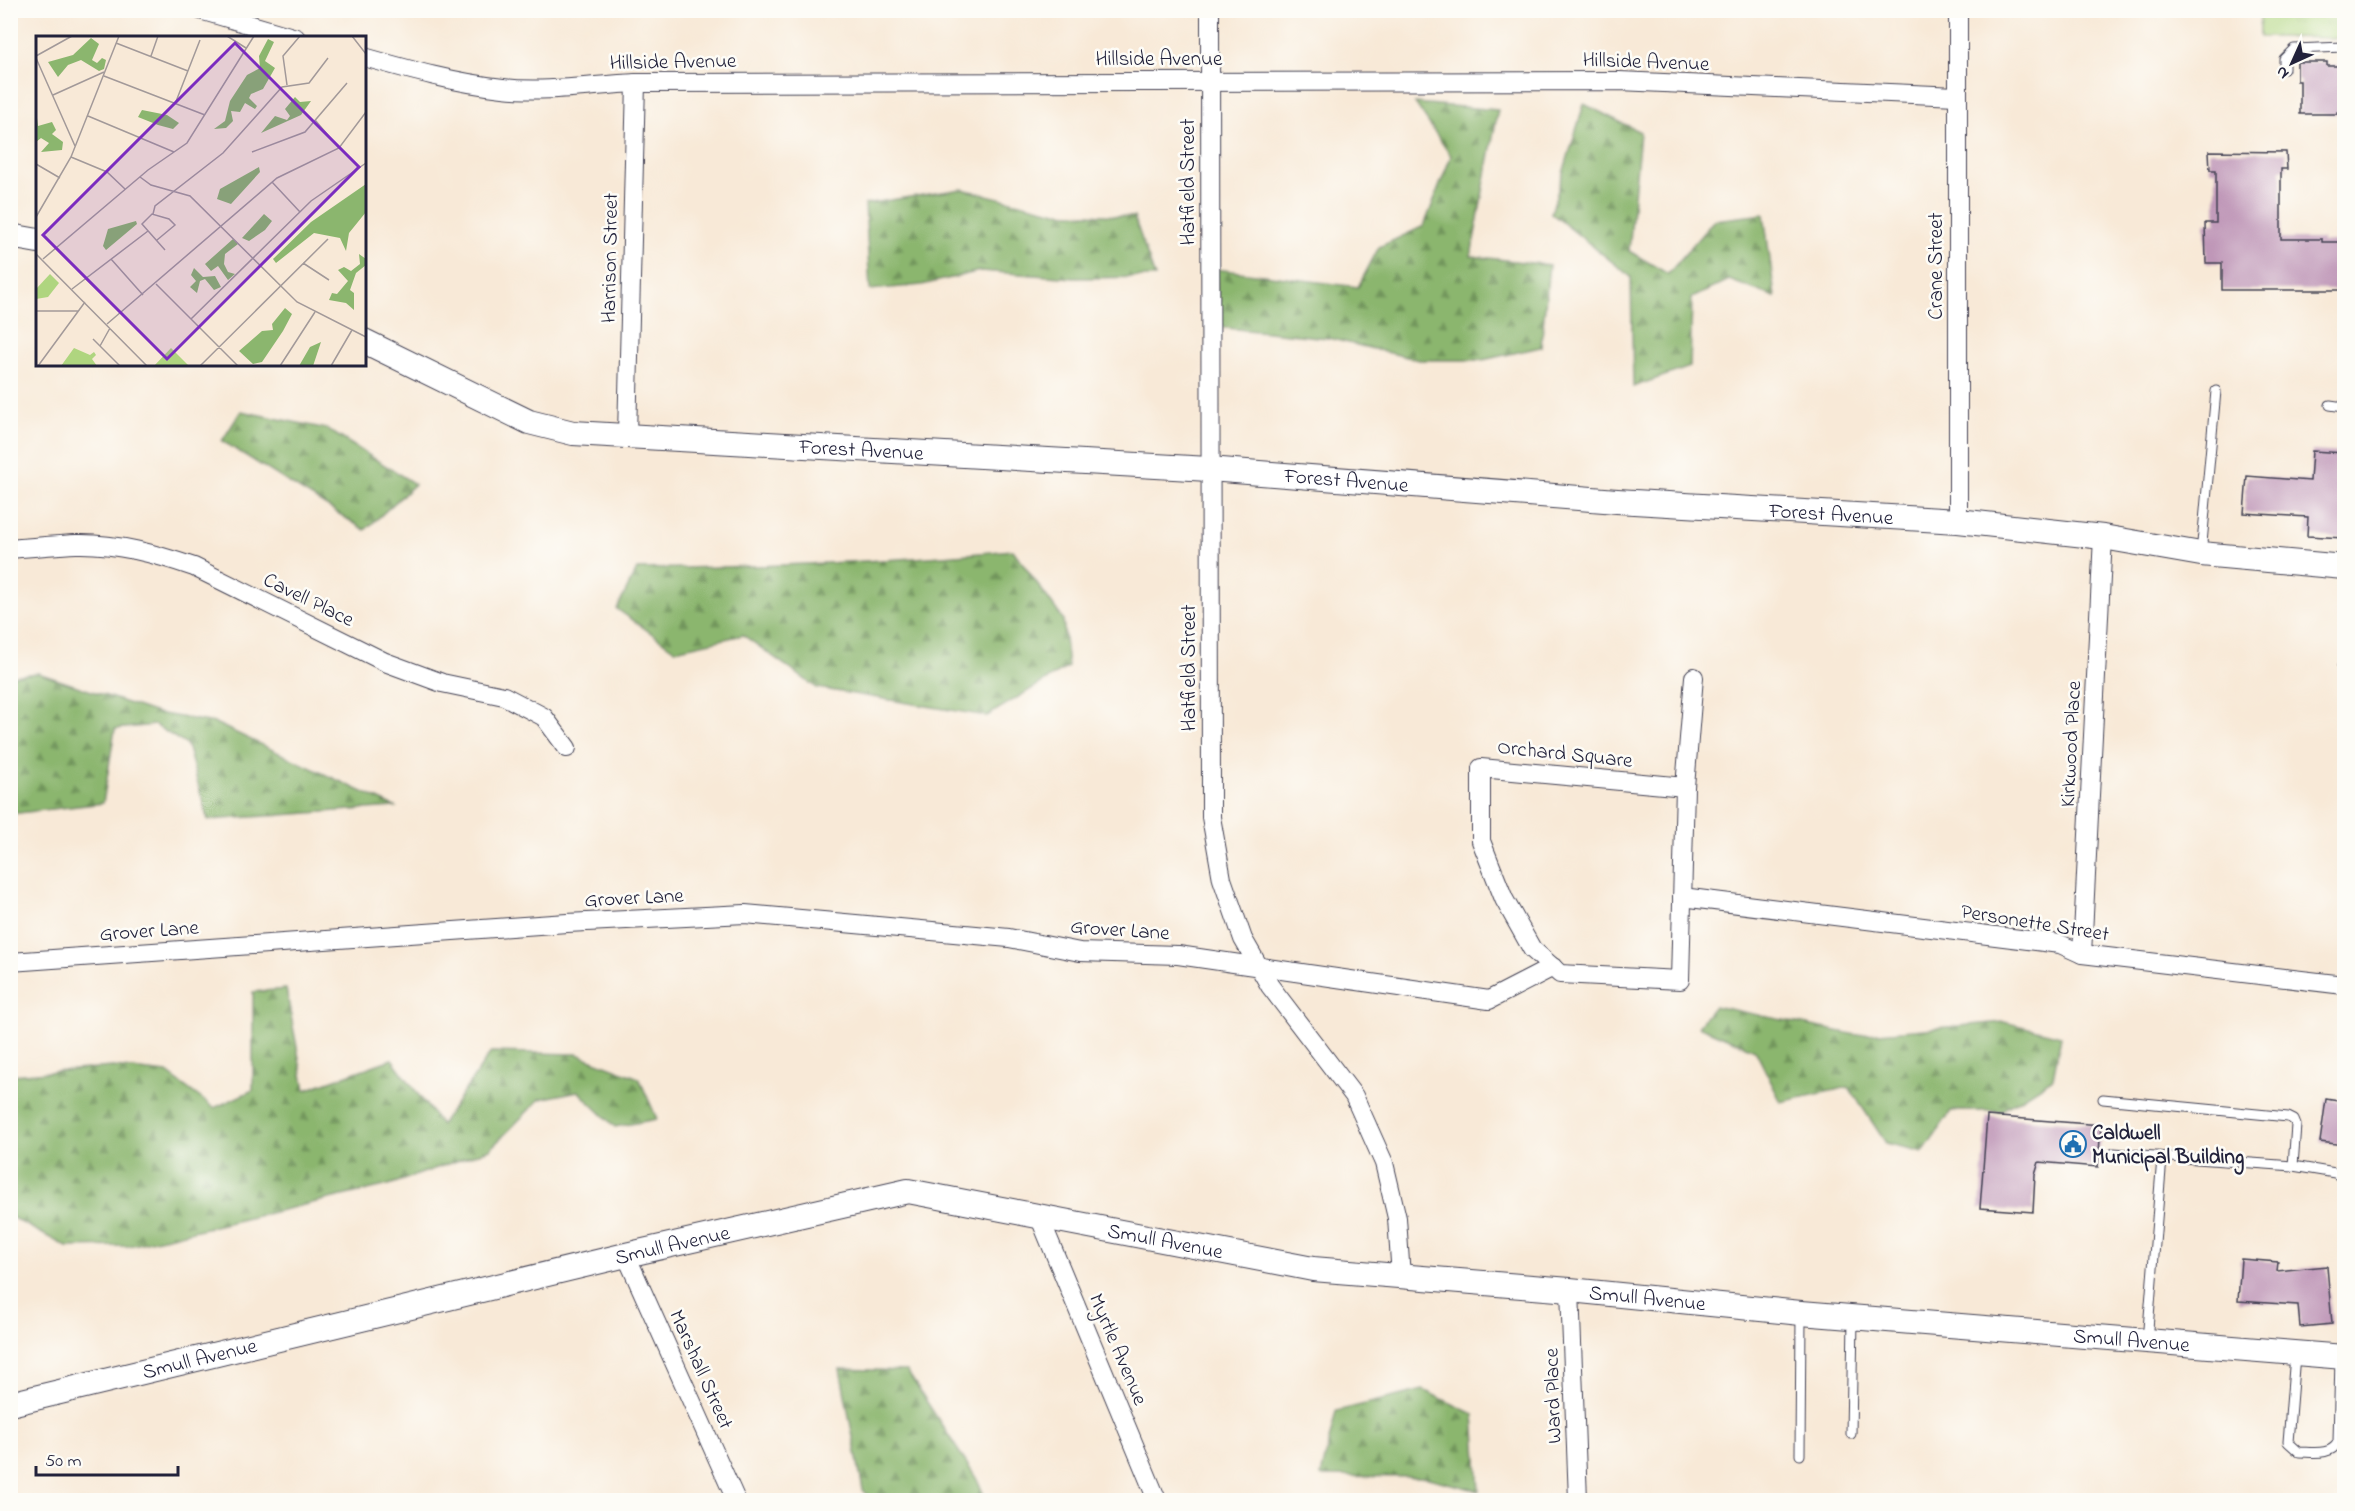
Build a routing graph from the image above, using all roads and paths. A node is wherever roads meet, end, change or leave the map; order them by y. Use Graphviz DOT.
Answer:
graph roads {
  1 [pos="200,10"];
  2 [pos="1210,10"];
  3 [pos="1958,10"];
  4 [pos="289,36"];
  5 [pos="2344,47"];
  6 [pos="366,58"];
  7 [pos="2284,69"];
  8 [pos="1210,81"];
  9 [pos="636,83"];
  10 [pos="1957,96"];
  11 [pos="10,236"];
  12 [pos="36,241"];
  13 [pos="366,342"];
  14 [pos="2216,391"];
  15 [pos="2330,405"];
  16 [pos="2344,407"];
  17 [pos="627,435"];
  18 [pos="1209,470"];
  19 [pos="1958,521"];
  20 [pos="2103,537"];
  21 [pos="10,549"];
  22 [pos="2201,554"];
  23 [pos="2344,567"];
  24 [pos="1694,677"];
  25 [pos="567,748"];
  26 [pos="1685,787"];
  27 [pos="1682,897"];
  28 [pos="2082,954"];
  29 [pos="10,962"];
  30 [pos="1258,966"];
  31 [pos="1553,967"];
  32 [pos="2344,985"];
  33 [pos="2103,1099"];
  34 [pos="2114,1153"];
  35 [pos="2162,1158"];
  36 [pos="2293,1166"];
  37 [pos="2344,1179"];
  38 [pos="1039,1215"];
  39 [pos="626,1255"];
  40 [pos="1401,1276"];
  41 [pos="1570,1290"];
  42 [pos="1801,1313"];
  43 [pos="1853,1317"];
  44 [pos="2147,1341"];
  45 [pos="2295,1353"];
  46 [pos="2342,1357"];
  47 [pos="10,1404"];
  48 [pos="1851,1434"];
  49 [pos="1800,1455"];
  50 [pos="736,1500"];
  51 [pos="1157,1500"];
  52 [pos="1578,1500"];
  1 -- 4 [label="street"];
  2 -- 8 [label="street, Hatfield Street"];
  3 -- 10 [label="street, Crane Street"];
  5 -- 7 [label="lane"];
  6 -- 9 [label="street, Hillside Avenue"];
  8 -- 9 [label="street, Hillside Avenue"];
  8 -- 10 [label="street, Hillside Avenue"];
  8 -- 18 [label="street, Hatfield Street"];
  9 -- 17 [label="street, Harrison Street"];
  10 -- 19 [label="street, Crane Street"];
  11 -- 12 [label="street"];
  13 -- 17 [label="street, Forest Avenue"];
  14 -- 22 [label="lane"];
  15 -- 16 [label="lane"];
  17 -- 18 [label="street, Forest Avenue"];
  18 -- 19 [label="street, Forest Avenue"];
  18 -- 30 [label="street, Hatfield Street"];
  19 -- 20 [label="street, Forest Avenue"];
  20 -- 22 [label="street, Forest Avenue"];
  20 -- 28 [label="street, Kirkwood Place"];
  21 -- 25 [label="street, Cavell Place"];
  22 -- 23 [label="street, Forest Avenue"];
  24 -- 26 [label="street, Orchard Square"];
  26 -- 27 [label="street, Orchard Square"];
  26 -- 31 [label="street, Orchard Square"];
  27 -- 28 [label="street, Personette Street"];
  27 -- 31 [label="street, Orchard Square"];
  28 -- 32 [label="street, Personette Street"];
  29 -- 30 [label="street, Grover Lane"];
  30 -- 31 [label="street"];
  30 -- 40 [label="street, Hatfield Street"];
  33 -- 36 [label="lane"];
  34 -- 35 [label="lane"];
  35 -- 36 [label="lane"];
  35 -- 44 [label="lane"];
  36 -- 37 [label="lane"];
  38 -- 39 [label="street, Smull Avenue"];
  38 -- 40 [label="street, Smull Avenue"];
  38 -- 51 [label="street, Myrtle Avenue"];
  39 -- 47 [label="street, Smull Avenue"];
  39 -- 50 [label="street, Marshall Street"];
  40 -- 41 [label="street, Smull Avenue"];
  41 -- 42 [label="street, Smull Avenue"];
  41 -- 52 [label="street, Ward Place"];
  42 -- 43 [label="street, Smull Avenue"];
  42 -- 49 [label="lane"];
  43 -- 44 [label="street, Smull Avenue"];
  43 -- 48 [label="lane"];
  44 -- 45 [label="street, Smull Avenue"];
  45 -- 46 [label="street, Smull Avenue"];
  45 -- 46 [label="lane"];
}
